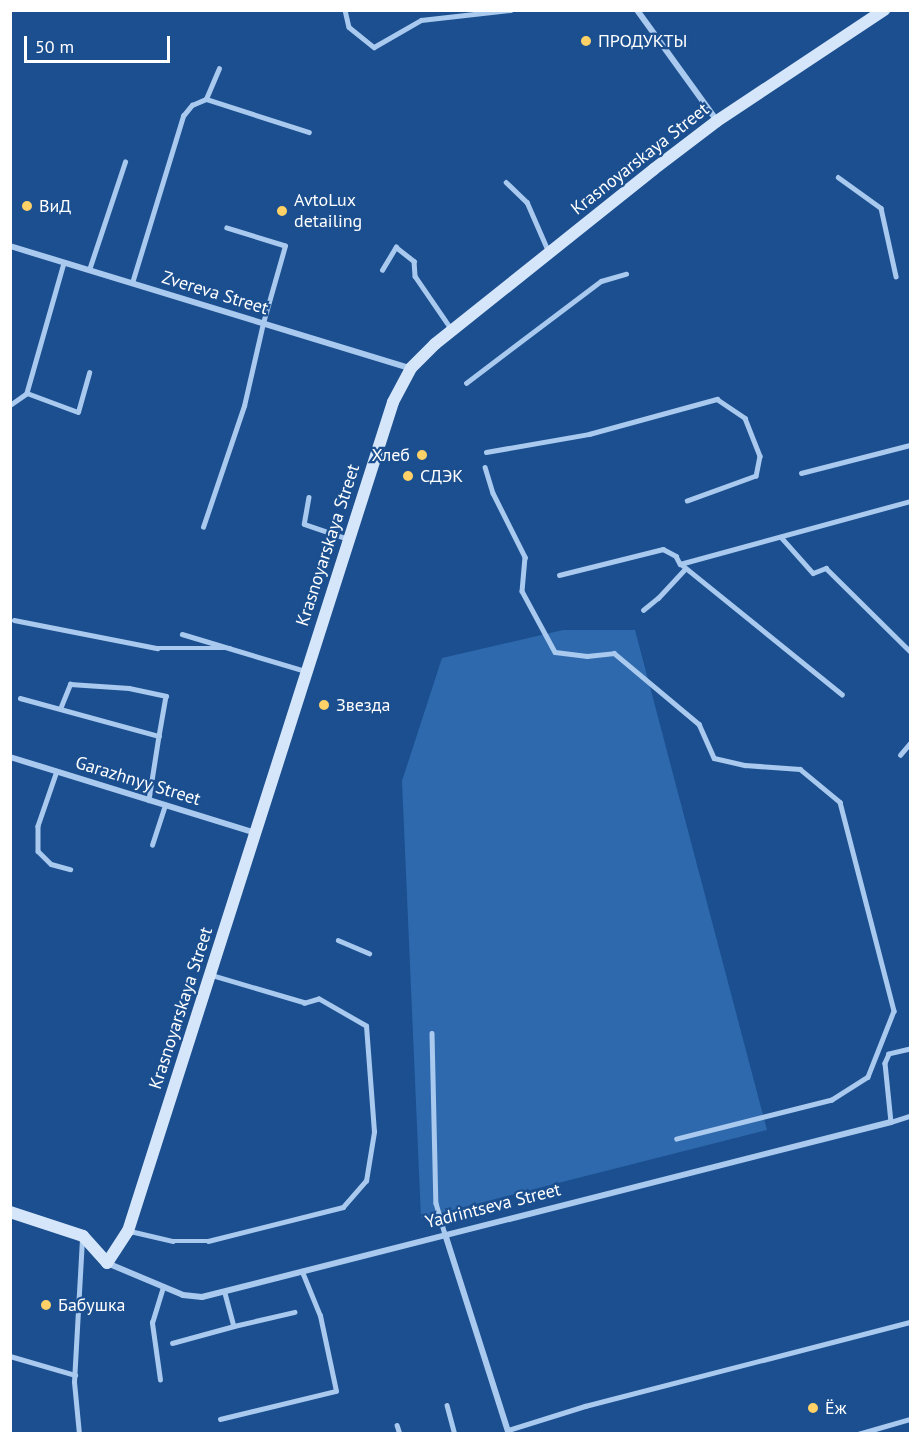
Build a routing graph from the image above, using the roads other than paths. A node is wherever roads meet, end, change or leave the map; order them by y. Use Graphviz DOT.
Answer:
graph roads {
  1 [pos="345,10"];
  2 [pos="510,10"];
  3 [pos="637,10"];
  4 [pos="884,10"];
  5 [pos="219,69"];
  6 [pos="206,99"];
  7 [pos="717,122"];
  8 [pos="309,132"];
  9 [pos="126,162"];
  10 [pos="838,177"];
  11 [pos="506,182"];
  12 [pos="227,228"];
  13 [pos="10,246"];
  14 [pos="549,252"];
  15 [pos="64,262"];
  16 [pos="89,270"];
  17 [pos="382,270"];
  18 [pos="626,274"];
  19 [pos="896,276"];
  20 [pos="132,283"];
  21 [pos="263,323"];
  22 [pos="452,330"];
  23 [pos="411,368"];
  24 [pos="88,374"];
  25 [pos="466,383"];
  26 [pos="27,393"];
  27 [pos="10,405"];
  28 [pos="910,446"];
  29 [pos="486,452"];
  30 [pos="485,467"];
  31 [pos="801,473"];
  32 [pos="309,497"];
  33 [pos="687,501"];
  34 [pos="910,501"];
  35 [pos="203,527"];
  36 [pos="781,537"];
  37 [pos="348,538"];
  38 [pos="680,564"];
  39 [pos="685,569"];
  40 [pos="559,575"];
  41 [pos="643,610"];
  42 [pos="14,620"];
  43 [pos="183,634"];
  44 [pos="230,648"];
  45 [pos="910,651"];
  46 [pos="305,671"];
  47 [pos="842,694"];
  48 [pos="20,698"];
  49 [pos="60,709"];
  50 [pos="159,736"];
  51 [pos="910,743"];
  52 [pos="900,754"];
  53 [pos="10,757"];
  54 [pos="57,771"];
  55 [pos="149,800"];
  56 [pos="165,805"];
  57 [pos="256,833"];
  58 [pos="152,845"];
  59 [pos="70,869"];
  60 [pos="338,940"];
  61 [pos="369,953"];
  62 [pos="210,975"];
  63 [pos="432,1033"];
  64 [pos="910,1049"];
  65 [pos="910,1116"];
  66 [pos="891,1122"];
  67 [pos="677,1139"];
  68 [pos="10,1212"];
  69 [pos="128,1231"];
  70 [pos="445,1234"];
  71 [pos="82,1236"];
  72 [pos="107,1263"];
  73 [pos="302,1272"];
  74 [pos="163,1287"];
  75 [pos="225,1293"];
  76 [pos="294,1312"];
  77 [pos="910,1322"];
  78 [pos="234,1326"];
  79 [pos="172,1343"];
  80 [pos="10,1356"];
  81 [pos="75,1375"];
  82 [pos="160,1380"];
  83 [pos="447,1405"];
  84 [pos="220,1419"];
  85 [pos="910,1419"];
  86 [pos="397,1425"];
  87 [pos="508,1432"];
  88 [pos="79,1434"];
  89 [pos="400,1434"];
  90 [pos="455,1434"];
  91 [pos="858,1434"];
  1 -- 2 [label="lane"];
  3 -- 7 [label="street"];
  4 -- 7 [label="street, Krasnoyarskaya Street"];
  5 -- 6 [label="lane"];
  6 -- 8 [label="lane"];
  6 -- 20 [label="lane"];
  7 -- 14 [label="street, Krasnoyarskaya Street"];
  9 -- 16 [label="lane"];
  10 -- 19 [label="lane"];
  11 -- 14 [label="lane"];
  12 -- 21 [label="lane"];
  13 -- 15 [label="street, Zvereva Street"];
  14 -- 22 [label="street, Krasnoyarskaya Street"];
  15 -- 16 [label="street, Zvereva Street"];
  15 -- 26 [label="lane"];
  16 -- 20 [label="street, Zvereva Street"];
  17 -- 22 [label="lane"];
  18 -- 25 [label="lane"];
  20 -- 21 [label="street, Zvereva Street"];
  21 -- 23 [label="street, Zvereva Street"];
  21 -- 35 [label="lane"];
  22 -- 23 [label="street, Krasnoyarskaya Street"];
  23 -- 37 [label="street, Krasnoyarskaya Street"];
  24 -- 26 [label="lane"];
  26 -- 27 [label="lane"];
  28 -- 31 [label="lane"];
  29 -- 33 [label="lane"];
  30 -- 67 [label="lane"];
  32 -- 37 [label="lane"];
  34 -- 36 [label="lane"];
  36 -- 38 [label="lane"];
  36 -- 45 [label="lane"];
  37 -- 46 [label="street, Krasnoyarskaya Street"];
  38 -- 39 [label="lane"];
  38 -- 40 [label="lane"];
  39 -- 41 [label="lane"];
  39 -- 47 [label="lane"];
  42 -- 44 [label="lane"];
  43 -- 44 [label="lane"];
  44 -- 46 [label="lane"];
  46 -- 57 [label="street, Krasnoyarskaya Street"];
  48 -- 49 [label="lane"];
  49 -- 50 [label="lane"];
  49 -- 50 [label="lane"];
  50 -- 55 [label="lane"];
  51 -- 52 [label="lane"];
  53 -- 54 [label="street, Garazhnyy Street"];
  54 -- 55 [label="street, Garazhnyy Street"];
  54 -- 59 [label="lane"];
  55 -- 56 [label="street, Garazhnyy Street"];
  56 -- 57 [label="street, Garazhnyy Street"];
  56 -- 58 [label="lane"];
  57 -- 62 [label="street, Krasnoyarskaya Street"];
  60 -- 61 [label="lane"];
  62 -- 69 [label="street, Krasnoyarskaya Street"];
  62 -- 69 [label="lane"];
  63 -- 70 [label="lane"];
  64 -- 66 [label="lane"];
  65 -- 66 [label="lane"];
  66 -- 70 [label="street, Yadrintseva Street"];
  68 -- 71 [label="street"];
  69 -- 72 [label="street, Krasnoyarskaya Street"];
  70 -- 73 [label="street, Yadrintseva Street"];
  70 -- 87 [label="street"];
  71 -- 72 [label="street"];
  71 -- 81 [label="lane"];
  72 -- 74 [label="street, Yadrintseva Street"];
  73 -- 75 [label="street, Yadrintseva Street"];
  73 -- 84 [label="lane"];
  74 -- 75 [label="street, Yadrintseva Street"];
  74 -- 82 [label="lane"];
  75 -- 78 [label="lane"];
  76 -- 78 [label="lane"];
  77 -- 87 [label="lane"];
  78 -- 79 [label="lane"];
  80 -- 81 [label="lane"];
  81 -- 88 [label="lane"];
  83 -- 90 [label="lane"];
  85 -- 91 [label="lane"];
  86 -- 89 [label="lane"];
}
